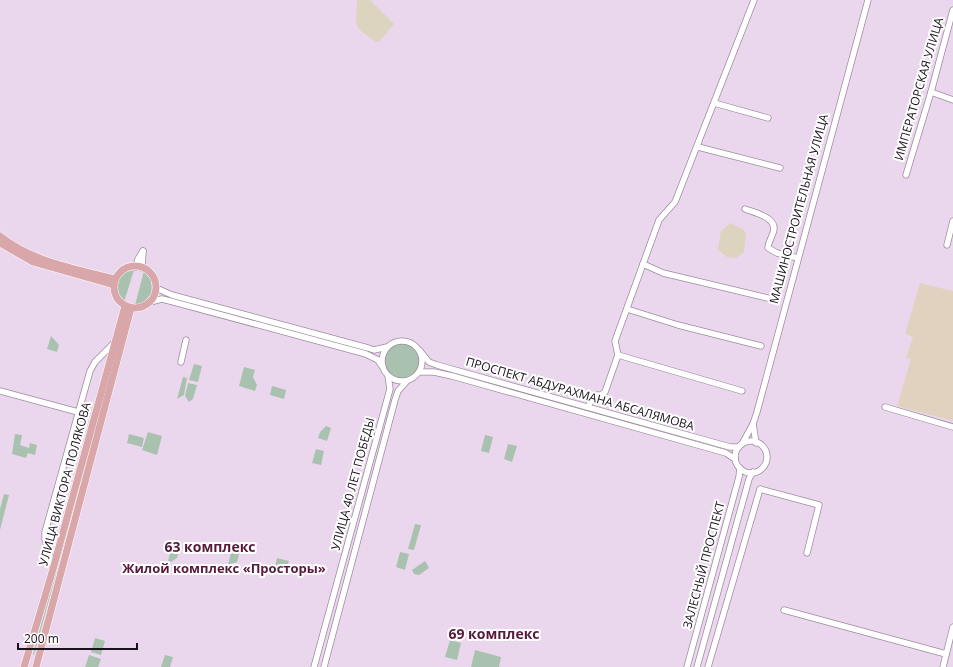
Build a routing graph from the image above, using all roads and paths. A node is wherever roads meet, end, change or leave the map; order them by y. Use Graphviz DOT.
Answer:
graph roads {
  1 [pos="754,0"];
  2 [pos="868,0"];
  3 [pos="953,10"];
  4 [pos="952,20"];
  5 [pos="931,92"];
  6 [pos="953,100"];
  7 [pos="714,103"];
  8 [pos="768,118"];
  9 [pos="698,146"];
  10 [pos="780,168"];
  11 [pos="906,175"];
  12 [pos="745,209"];
  13 [pos="953,221"];
  14 [pos="0,236"];
  15 [pos="0,243"];
  16 [pos="947,245"];
  17 [pos="798,258"];
  18 [pos="643,264"];
  19 [pos="114,282"];
  20 [pos="156,288"];
  21 [pos="776,300"];
  22 [pos="150,302"];
  23 [pos="128,307"];
  24 [pos="627,309"];
  25 [pos="186,340"];
  26 [pos="115,343"];
  27 [pos="761,346"];
  28 [pos="386,347"];
  29 [pos="420,351"];
  30 [pos="618,355"];
  31 [pos="181,362"];
  32 [pos="381,365"];
  33 [pos="419,372"];
  34 [pos="388,376"];
  35 [pos="407,381"];
  36 [pos="0,391"];
  37 [pos="742,391"];
  38 [pos="588,407"];
  39 [pos="885,407"];
  40 [pos="78,412"];
  41 [pos="753,424"];
  42 [pos="953,427"];
  43 [pos="756,442"];
  44 [pos="740,446"];
  45 [pos="735,459"];
  46 [pos="740,468"];
  47 [pos="754,472"];
  48 [pos="807,553"];
  49 [pos="53,569"];
  50 [pos="784,610"];
  51 [pos="953,627"];
  52 [pos="29,652"];
  53 [pos="39,654"];
  54 [pos="946,654"];
  55 [pos="25,667"];
  56 [pos="33,667"];
  57 [pos="36,667"];
  58 [pos="314,667"];
  59 [pos="324,667"];
  60 [pos="687,667"];
  61 [pos="699,667"];
  62 [pos="708,667"];
  63 [pos="943,667"];
  1 -- 7 [label="street"];
  2 -- 17 [label="street, МАШИНОСТРОИТЕЛЬНАЯ УЛИЦА"];
  3 -- 4 [label="street, ИМПЕРАТОРСКАЯ УЛИЦА"];
  4 -- 5 [label="street, ИМПЕРАТОРСКАЯ УЛИЦА"];
  5 -- 6 [label="street"];
  5 -- 11 [label="street, ИМПЕРАТОРСКАЯ УЛИЦА"];
  7 -- 8 [label="street"];
  7 -- 9 [label="street"];
  9 -- 10 [label="street"];
  9 -- 18 [label="street"];
  12 -- 17 [label="street"];
  13 -- 16 [label="street"];
  14 -- 19 [label="main road"];
  15 -- 19 [label="main road"];
  17 -- 41 [label="street, МАШИНОСТРОИТЕЛЬНАЯ УЛИЦА"];
  18 -- 21 [label="street"];
  18 -- 24 [label="street"];
  19 -- 20 [label="main road"];
  19 -- 23 [label="main road"];
  20 -- 22 [label="main road"];
  20 -- 28 [label="street"];
  22 -- 23 [label="main road"];
  22 -- 32 [label="street"];
  23 -- 26 [label="main road, УЛИЦА ВИКТОРА ПОЛЯКОВА"];
  23 -- 53 [label="main road, УЛИЦА ВИКТОРА ПОЛЯКОВА"];
  24 -- 27 [label="street"];
  24 -- 30 [label="street"];
  25 -- 31 [label="street"];
  26 -- 40 [label="street"];
  26 -- 49 [label="main road, УЛИЦА ВИКТОРА ПОЛЯКОВА"];
  28 -- 29 [label="street"];
  28 -- 32 [label="street"];
  29 -- 33 [label="street"];
  29 -- 38 [label="street, ПРОСПЕКТ АБДУРАХМАНА АБСАЛЯМОВА"];
  30 -- 37 [label="street"];
  30 -- 38 [label="street"];
  32 -- 34 [label="street"];
  33 -- 35 [label="street"];
  33 -- 45 [label="street, ПРОСПЕКТ АБДУРАХМАНА АБСАЛЯМОВА"];
  34 -- 35 [label="street"];
  34 -- 58 [label="street, УЛИЦА 40 ЛЕТ ПОБЕДЫ"];
  35 -- 59 [label="street, УЛИЦА 40 ЛЕТ ПОБЕДЫ"];
  36 -- 40 [label="street"];
  38 -- 44 [label="street, ПРОСПЕКТ АБДУРАХМАНА АБСАЛЯМОВА"];
  39 -- 42 [label="street"];
  40 -- 49 [label="street"];
  41 -- 43 [label="street, МАШИНОСТРОИТЕЛЬНАЯ УЛИЦА"];
  41 -- 44 [label="street, МАШИНОСТРОИТЕЛЬНАЯ УЛИЦА"];
  43 -- 44 [label="street"];
  43 -- 47 [label="street"];
  44 -- 45 [label="street"];
  45 -- 46 [label="street"];
  46 -- 47 [label="street"];
  46 -- 60 [label="street, ЗАЛЕСНЫЙ ПРОСПЕКТ"];
  47 -- 61 [label="street, ЗАЛЕСНЫЙ ПРОСПЕКТ"];
  48 -- 62 [label="street"];
  49 -- 52 [label="main road, УЛИЦА ВИКТОРА ПОЛЯКОВА"];
  50 -- 54 [label="street"];
  51 -- 54 [label="street"];
  52 -- 53 [label="main road"];
  52 -- 55 [label="main road, УЛИЦА ВИКТОРА ПОЛЯКОВА"];
  53 -- 57 [label="main road, УЛИЦА ВИКТОРА ПОЛЯКОВА"];
  54 -- 63 [label="street"];
  55 -- 56 [label="main road"];
}
